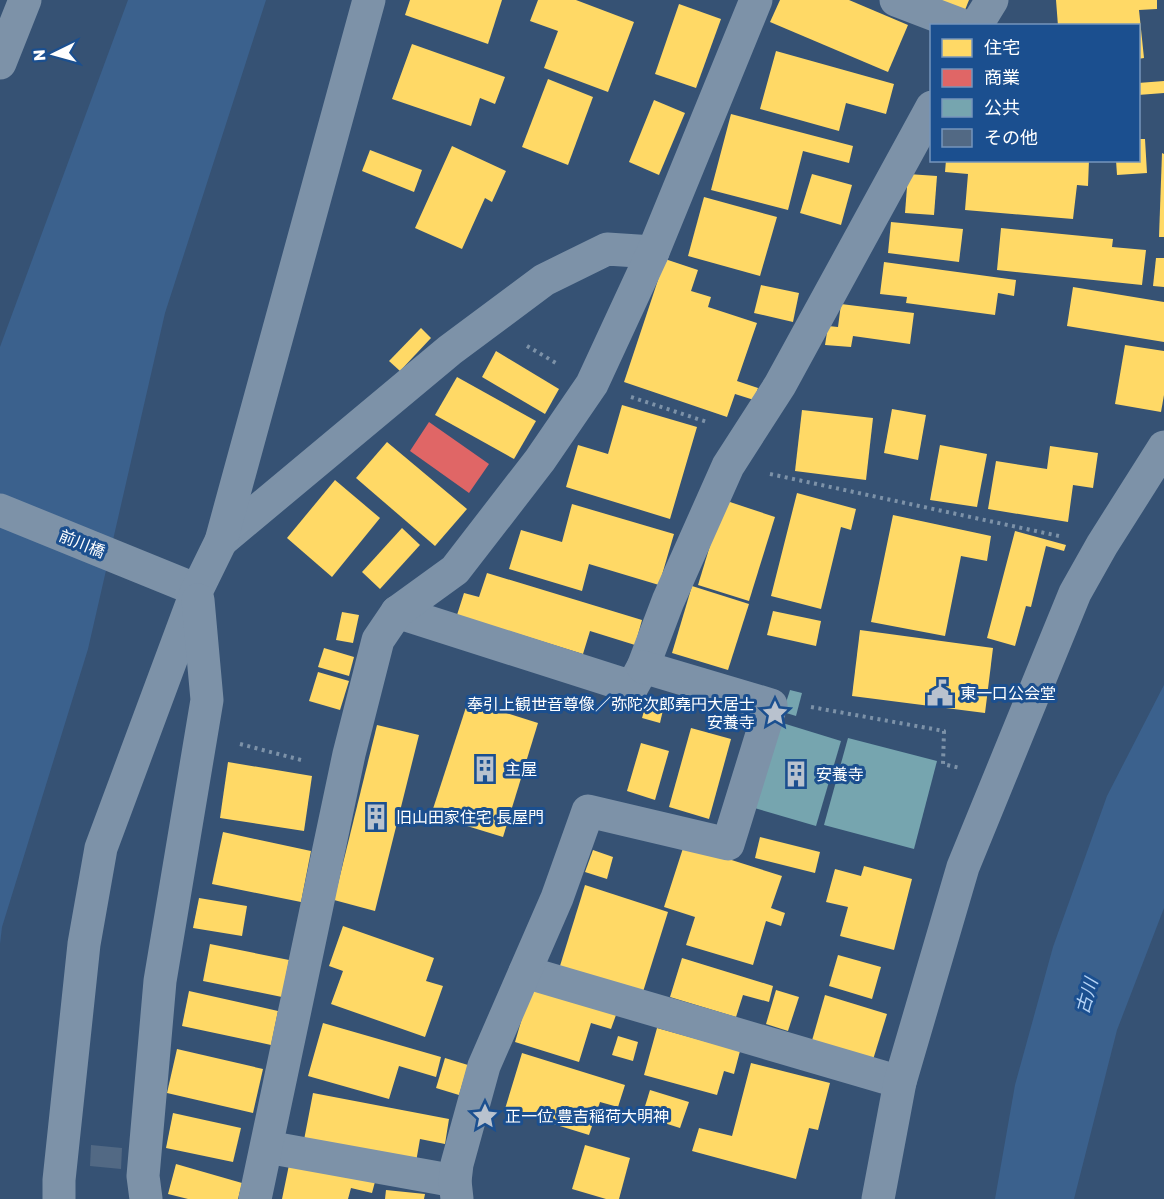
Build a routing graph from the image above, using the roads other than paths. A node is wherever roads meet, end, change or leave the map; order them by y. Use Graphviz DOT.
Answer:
graph roads {
  1 [pos="25,0"];
  2 [pos="369,0"];
  3 [pos="756,0"];
  4 [pos="896,0"];
  5 [pos="992,0"];
  6 [pos="959,24"];
  7 [pos="977,24"];
  8 [pos="0,63"];
  9 [pos="930,111"];
  10 [pos="653,252"];
  11 [pos="1164,447"];
  12 [pos="0,510"];
  13 [pos="220,541"];
  14 [pos="197,590"];
  15 [pos="396,612"];
  16 [pos="638,677"];
  17 [pos="525,972"];
  18 [pos="900,1082"];
  19 [pos="267,1147"];
  20 [pos="456,1190"];
  21 [pos="59,1199"];
  22 [pos="146,1199"];
  23 [pos="255,1199"];
  24 [pos="878,1199"];
  1 -- 8 [label="street"];
  2 -- 13 [label="street"];
  3 -- 10 [label="street"];
  4 -- 6 [label="street"];
  5 -- 7 [label="street"];
  9 -- 16 [label="street"];
  10 -- 13 [label="street"];
  10 -- 15 [label="street"];
  11 -- 18 [label="street"];
  12 -- 14 [label="street, 前川橋"];
  13 -- 14 [label="street"];
  14 -- 21 [label="street"];
  14 -- 22 [label="street"];
  15 -- 16 [label="street"];
  15 -- 19 [label="street"];
  16 -- 17 [label="street"];
  17 -- 18 [label="street"];
  17 -- 20 [label="street"];
  18 -- 24 [label="street"];
  19 -- 20 [label="street"];
  19 -- 23 [label="street"];
}
